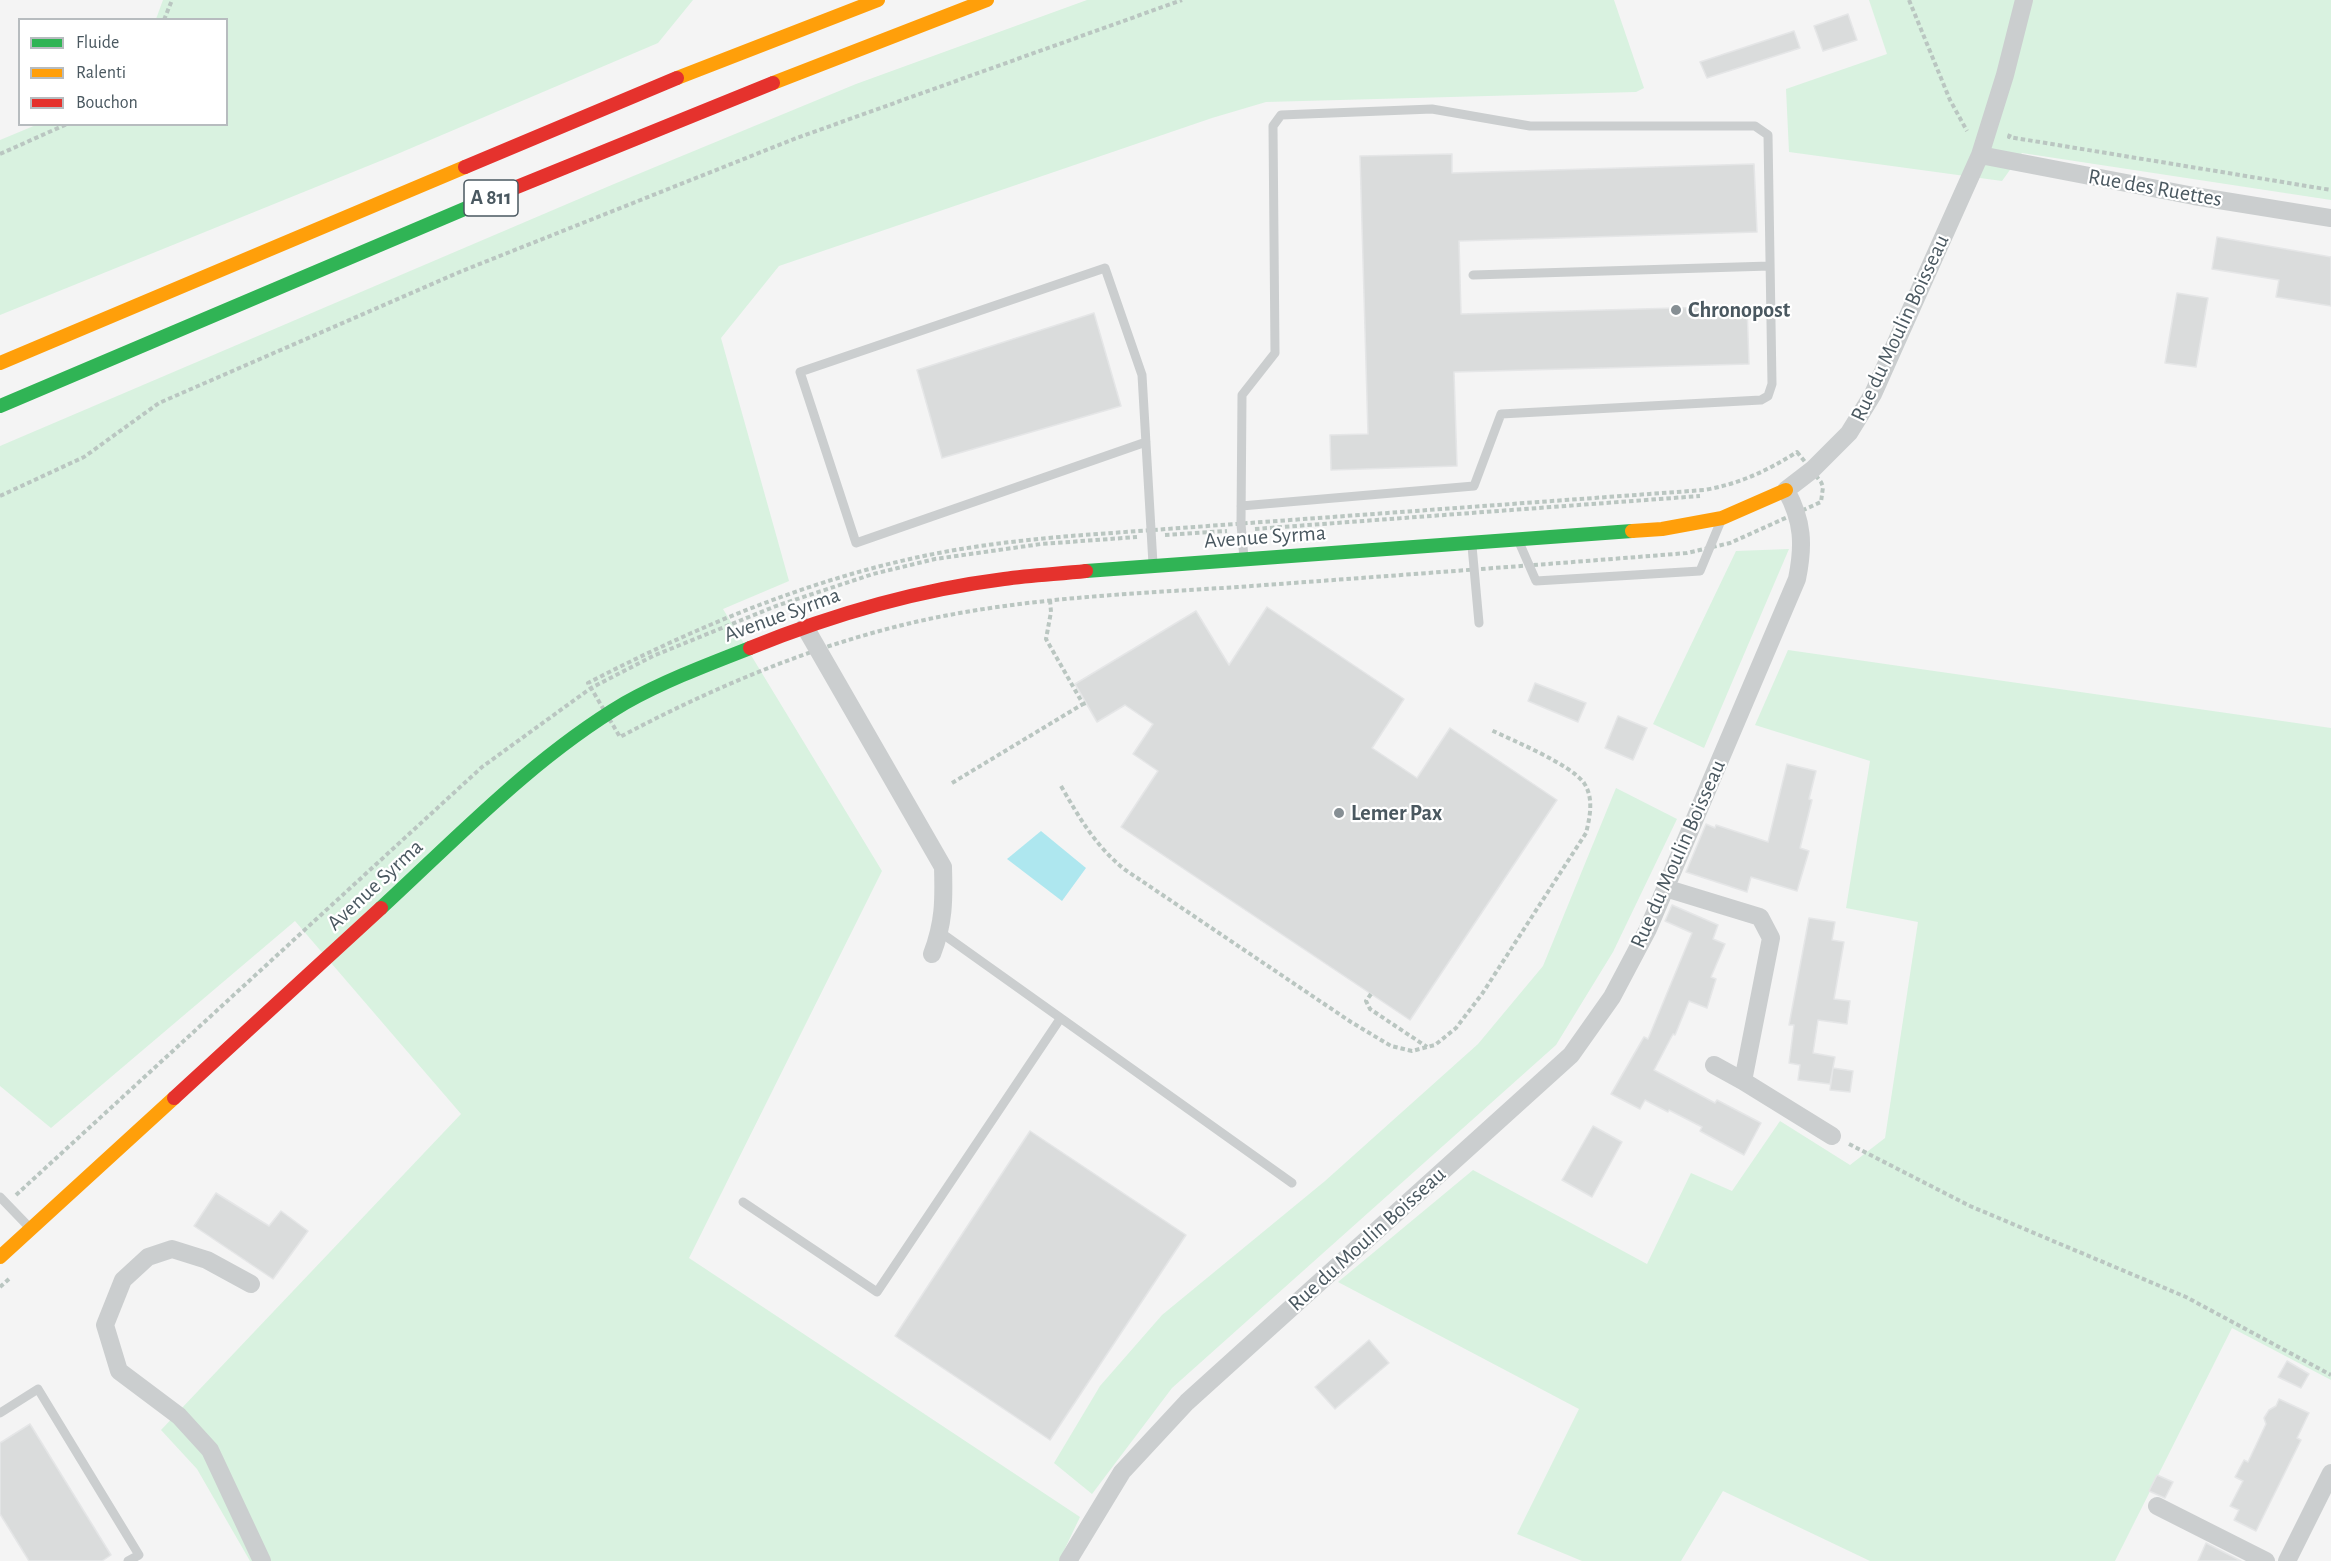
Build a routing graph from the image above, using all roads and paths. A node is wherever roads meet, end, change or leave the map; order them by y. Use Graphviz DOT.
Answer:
graph roads {
  1 [pos="172,0"];
  2 [pos="878,0"];
  3 [pos="987,0"];
  4 [pos="1182,0"];
  5 [pos="1909,0"];
  6 [pos="2024,0"];
  7 [pos="165,18"];
  8 [pos="2012,125"];
  9 [pos="63,126"];
  10 [pos="0,154"];
  11 [pos="1980,155"];
  12 [pos="2331,190"];
  13 [pos="2331,218"];
  14 [pos="1770,266"];
  15 [pos="1473,275"];
  16 [pos="0,363"];
  17 [pos="0,406"];
  18 [pos="1146,442"];
  19 [pos="1786,490"];
  20 [pos="0,496"];
  21 [pos="1241,506"];
  22 [pos="1722,518"];
  23 [pos="1518,540"];
  24 [pos="1472,543"];
  25 [pos="1244,560"];
  26 [pos="1153,566"];
  27 [pos="1050,600"];
  28 [pos="1479,623"];
  29 [pos="805,627"];
  30 [pos="1491,730"];
  31 [pos="952,783"];
  32 [pos="1061,786"];
  33 [pos="1665,888"];
  34 [pos="940,932"];
  35 [pos="932,954"];
  36 [pos="1371,994"];
  37 [pos="1060,1019"];
  38 [pos="1427,1047"];
  39 [pos="1714,1065"];
  40 [pos="1743,1081"];
  41 [pos="1832,1136"];
  42 [pos="1292,1183"];
  43 [pos="0,1197"];
  44 [pos="743,1202"];
  45 [pos="31,1228"];
  46 [pos="0,1257"];
  47 [pos="251,1284"];
  48 [pos="2331,1375"];
  49 [pos="0,1413"];
  50 [pos="2331,1473"];
  51 [pos="2157,1506"];
  52 [pos="128,1561"];
  53 [pos="262,1561"];
  54 [pos="1068,1561"];
  55 [pos="2266,1561"];
  56 [pos="2287,1561"];
  1 -- 7 [label="path"];
  2 -- 16 [label="main road, A 811"];
  3 -- 17 [label="main road, A 811"];
  4 -- 20 [label="path"];
  5 -- 11 [label="path"];
  6 -- 11 [label="street, Rue du Moulin Boisseau"];
  8 -- 12 [label="path"];
  9 -- 10 [label="path"];
  11 -- 13 [label="street, Rue des Ruettes"];
  11 -- 19 [label="street, Rue du Moulin Boisseau"];
  14 -- 15 [label="lane"];
  14 -- 21 [label="lane"];
  14 -- 21 [label="lane"];
  18 -- 18 [label="lane"];
  18 -- 26 [label="lane"];
  19 -- 22 [label="main road, Avenue Syrma"];
  19 -- 33 [label="street, Rue du Moulin Boisseau"];
  21 -- 25 [label="lane"];
  22 -- 23 [label="main road, Avenue Syrma"];
  22 -- 23 [label="lane"];
  23 -- 24 [label="main road, Avenue Syrma"];
  24 -- 25 [label="main road, Avenue Syrma"];
  24 -- 28 [label="lane"];
  25 -- 26 [label="main road, Avenue Syrma"];
  26 -- 29 [label="main road, Avenue Syrma"];
  27 -- 31 [label="path"];
  29 -- 34 [label="street"];
  29 -- 45 [label="main road, Avenue Syrma"];
  30 -- 38 [label="path"];
  32 -- 38 [label="path"];
  33 -- 40 [label="street"];
  33 -- 54 [label="street, Rue du Moulin Boisseau"];
  34 -- 35 [label="street"];
  34 -- 37 [label="lane"];
  36 -- 38 [label="path"];
  37 -- 42 [label="lane"];
  37 -- 44 [label="lane"];
  39 -- 40 [label="street"];
  40 -- 41 [label="street"];
  41 -- 48 [label="path"];
  43 -- 45 [label="lane"];
  45 -- 46 [label="main road, Avenue Syrma"];
  47 -- 53 [label="street"];
  49 -- 52 [label="lane"];
  50 -- 56 [label="street"];
  51 -- 55 [label="street"];
}
